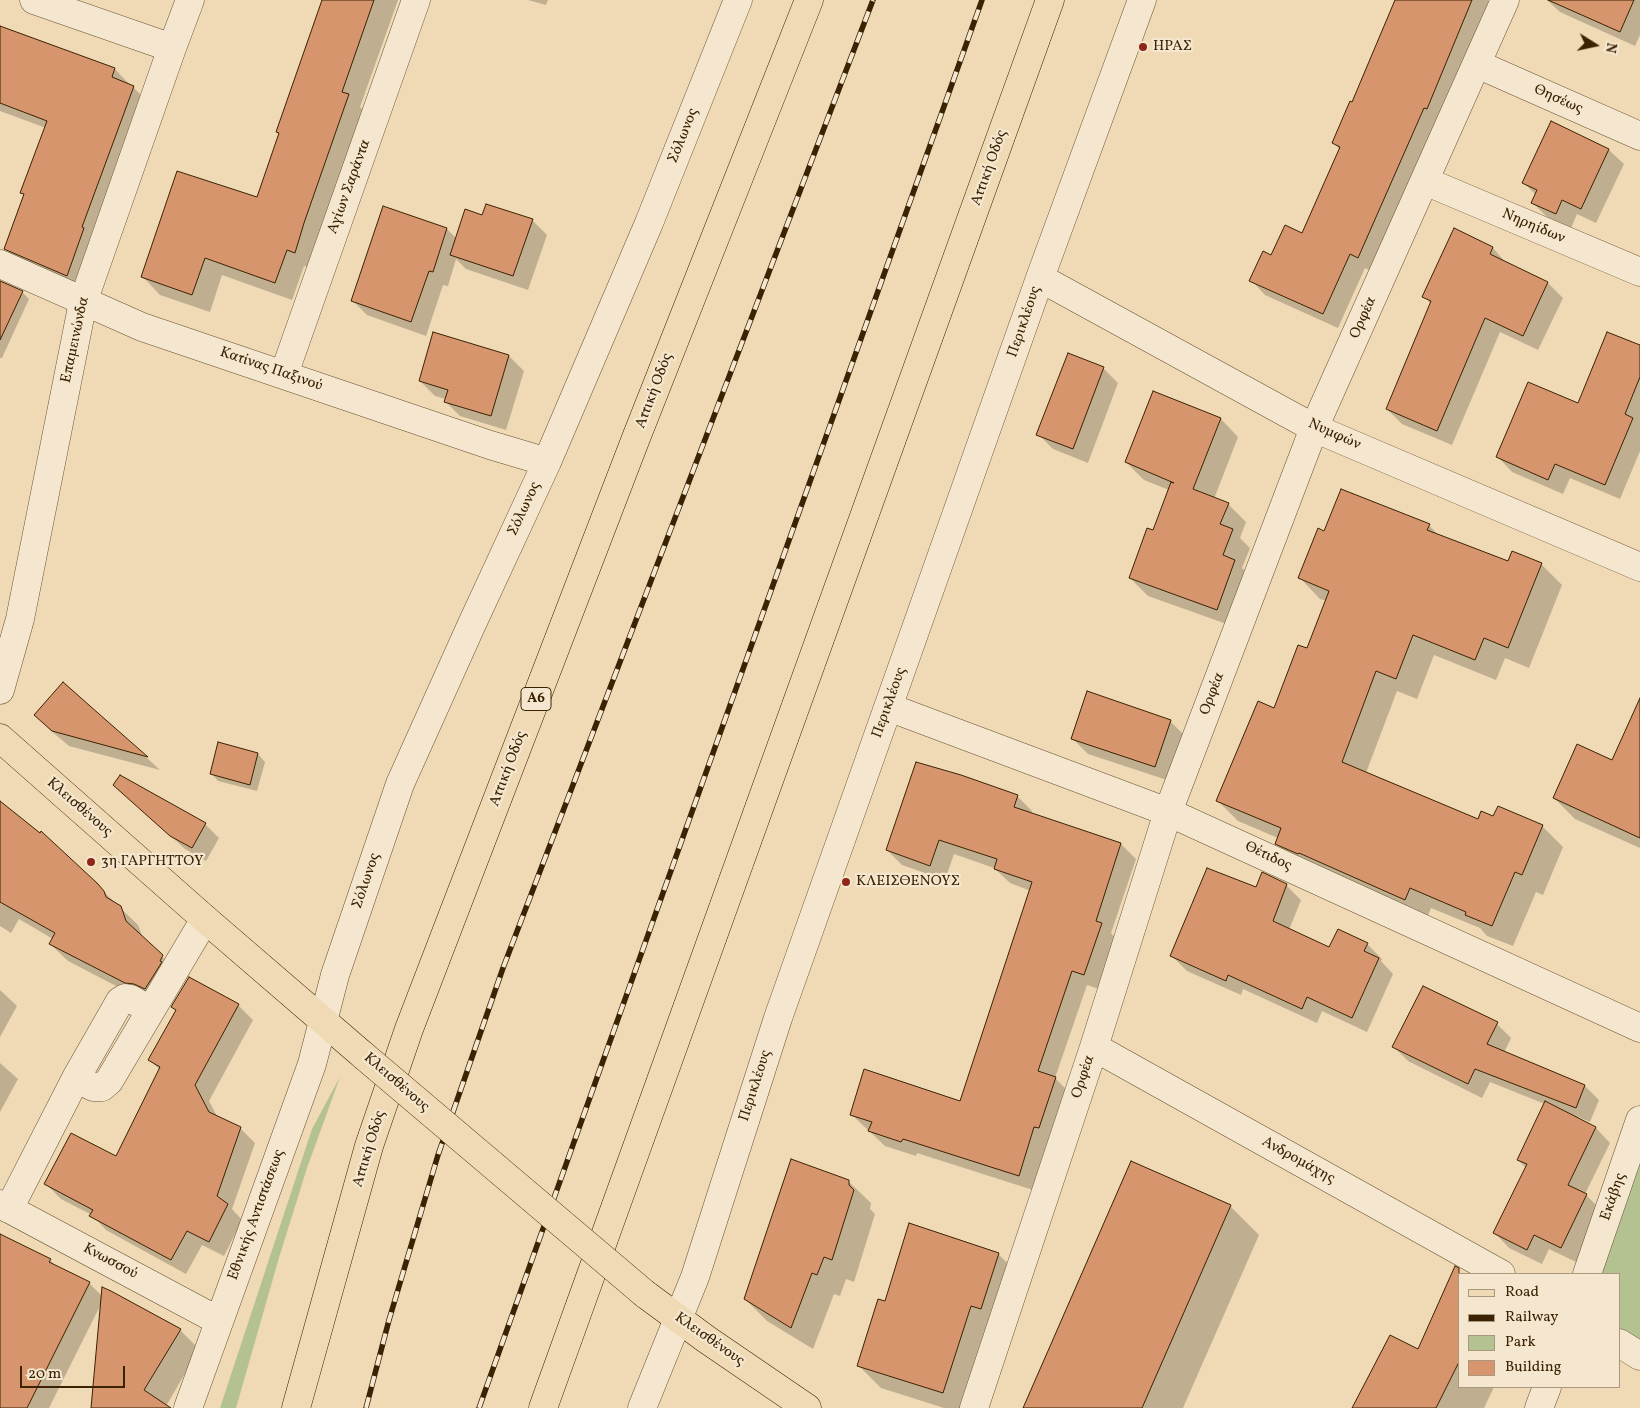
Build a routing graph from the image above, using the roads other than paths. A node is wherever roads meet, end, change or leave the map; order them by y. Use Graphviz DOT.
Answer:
graph roads {
  1 [pos="34,0"];
  2 [pos="190,0"];
  3 [pos="416,0"];
  4 [pos="738,0"];
  5 [pos="809,0"];
  6 [pos="1050,0"];
  7 [pos="1142,0"];
  8 [pos="1505,0"];
  9 [pos="172,48"];
  10 [pos="1477,64"];
  11 [pos="1640,136"];
  12 [pos="1425,182"];
  13 [pos="0,264"];
  14 [pos="1640,272"];
  15 [pos="1040,278"];
  16 [pos="83,302"];
  17 [pos="284,374"];
  18 [pos="1314,428"];
  19 [pos="547,462"];
  20 [pos="1640,568"];
  21 [pos="0,690"];
  22 [pos="888,707"];
  23 [pos="0,738"];
  24 [pos="1168,812"];
  25 [pos="205,919"];
  26 [pos="324,1021"];
  27 [pos="1640,1028"];
  28 [pos="1094,1047"];
  29 [pos="1640,1120"];
  30 [pos="5,1206"];
  31 [pos="1499,1273"];
  32 [pos="1587,1273"];
  33 [pos="679,1319"];
  34 [pos="219,1320"];
  35 [pos="1620,1344"];
  36 [pos="1640,1356"];
  37 [pos="1547,1388"];
  38 [pos="188,1408"];
  39 [pos="296,1408"];
  40 [pos="543,1408"];
  41 [pos="642,1408"];
  42 [pos="807,1408"];
  43 [pos="974,1408"];
  44 [pos="1539,1408"];
  1 -- 9 [label="street"];
  2 -- 9 [label="street, Επαμεινώνδα"];
  3 -- 17 [label="street, Αγίων Σαράντα"];
  4 -- 19 [label="street, Σόλωνος"];
  5 -- 39 [label="main road, Αττική Οδός / Α6"];
  6 -- 40 [label="main road, Αττική Οδός"];
  7 -- 15 [label="street, Περικλέους"];
  8 -- 10 [label="street, Ορφέα"];
  9 -- 16 [label="street, Επαμεινώνδα"];
  10 -- 11 [label="street, Θησέως"];
  10 -- 12 [label="street, Ορφέα"];
  12 -- 14 [label="street, Νηρηίδων"];
  12 -- 18 [label="street, Ορφέα"];
  13 -- 16 [label="street, Κατίνας Παξινού"];
  15 -- 18 [label="street, Νυμφών"];
  15 -- 22 [label="street, Περικλέους"];
  16 -- 17 [label="street, Κατίνας Παξινού"];
  16 -- 21 [label="street, Επαμεινώνδα"];
  17 -- 19 [label="street, Κατίνας Παξινού"];
  18 -- 20 [label="street, Νυμφών"];
  18 -- 24 [label="street, Ορφέα"];
  19 -- 26 [label="street, Σόλωνος"];
  22 -- 24 [label="street, Θέτιδος"];
  22 -- 33 [label="street, Περικλέους"];
  23 -- 25 [label="main road, Κλεισθένους"];
  24 -- 27 [label="street, Θέτιδος"];
  24 -- 28 [label="street, Ορφέα"];
  25 -- 26 [label="main road, Κλεισθένους"];
  25 -- 30 [label="street"];
  26 -- 33 [label="main road, Κλεισθένους, bridge"];
  26 -- 34 [label="street, Εθνικής Αντιστάσεως"];
  28 -- 31 [label="street, Ανδρομάχης"];
  28 -- 43 [label="street, Ορφέα"];
  29 -- 32 [label="street, Εκάβης"];
  30 -- 34 [label="street, Κνωσσού"];
  33 -- 41 [label="street, Περικλέους"];
  33 -- 42 [label="main road, Κλεισθένους"];
  34 -- 38 [label="street, Εθνικής Αντιστάσεως"];
  35 -- 36 [label="street"];
  37 -- 44 [label="street"];
}
